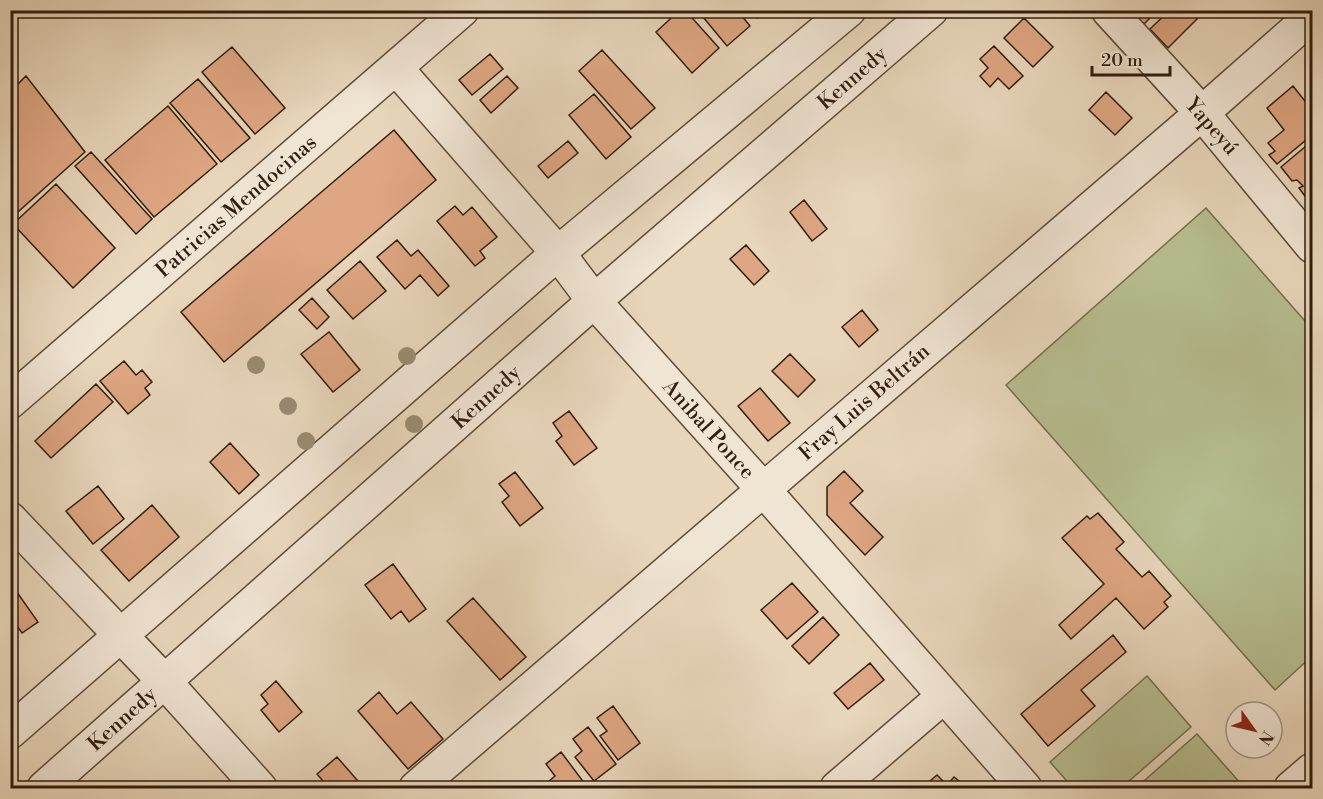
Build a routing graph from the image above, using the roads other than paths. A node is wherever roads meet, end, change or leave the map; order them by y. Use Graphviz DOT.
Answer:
graph roads {
  1 [pos="462,10"];
  2 [pos="849,10"];
  3 [pos="931,10"];
  4 [pos="1108,10"];
  5 [pos="1312,16"];
  6 [pos="396,68"];
  7 [pos="1202,113"];
  8 [pos="1312,246"];
  9 [pos="558,253"];
  10 [pos="594,301"];
  11 [pos="10,402"];
  12 [pos="763,489"];
  13 [pos="10,519"];
  14 [pos="121,636"];
  15 [pos="165,681"];
  16 [pos="944,696"];
  17 [pos="10,732"];
  18 [pos="1312,771"];
  19 [pos="44,789"];
  20 [pos="260,789"];
  21 [pos="416,789"];
  22 [pos="837,789"];
  23 [pos="1025,789"];
  24 [pos="1292,789"];
  1 -- 6 [label="street, Patricias Mendocinas"];
  2 -- 9 [label="street"];
  3 -- 10 [label="street, Kennedy"];
  4 -- 7 [label="street, Yapeyú"];
  5 -- 7 [label="street, Fray Luis Beltrán"];
  6 -- 9 [label="street, Anibal Ponce"];
  6 -- 11 [label="street, Patricias Mendocinas"];
  7 -- 8 [label="street, Yapeyú"];
  7 -- 12 [label="street, Fray Luis Beltrán"];
  9 -- 10 [label="street, Anibal Ponce"];
  9 -- 14 [label="street"];
  10 -- 12 [label="street, Anibal Ponce"];
  10 -- 15 [label="street, Kennedy"];
  12 -- 16 [label="street, Anibal Ponce"];
  12 -- 21 [label="street, Fray Luis Beltrán"];
  13 -- 14 [label="street"];
  14 -- 15 [label="street"];
  14 -- 17 [label="street"];
  15 -- 19 [label="street, Kennedy"];
  15 -- 20 [label="street"];
  16 -- 22 [label="street"];
  16 -- 23 [label="street, Anibal Ponce"];
  18 -- 24 [label="street"];
}
